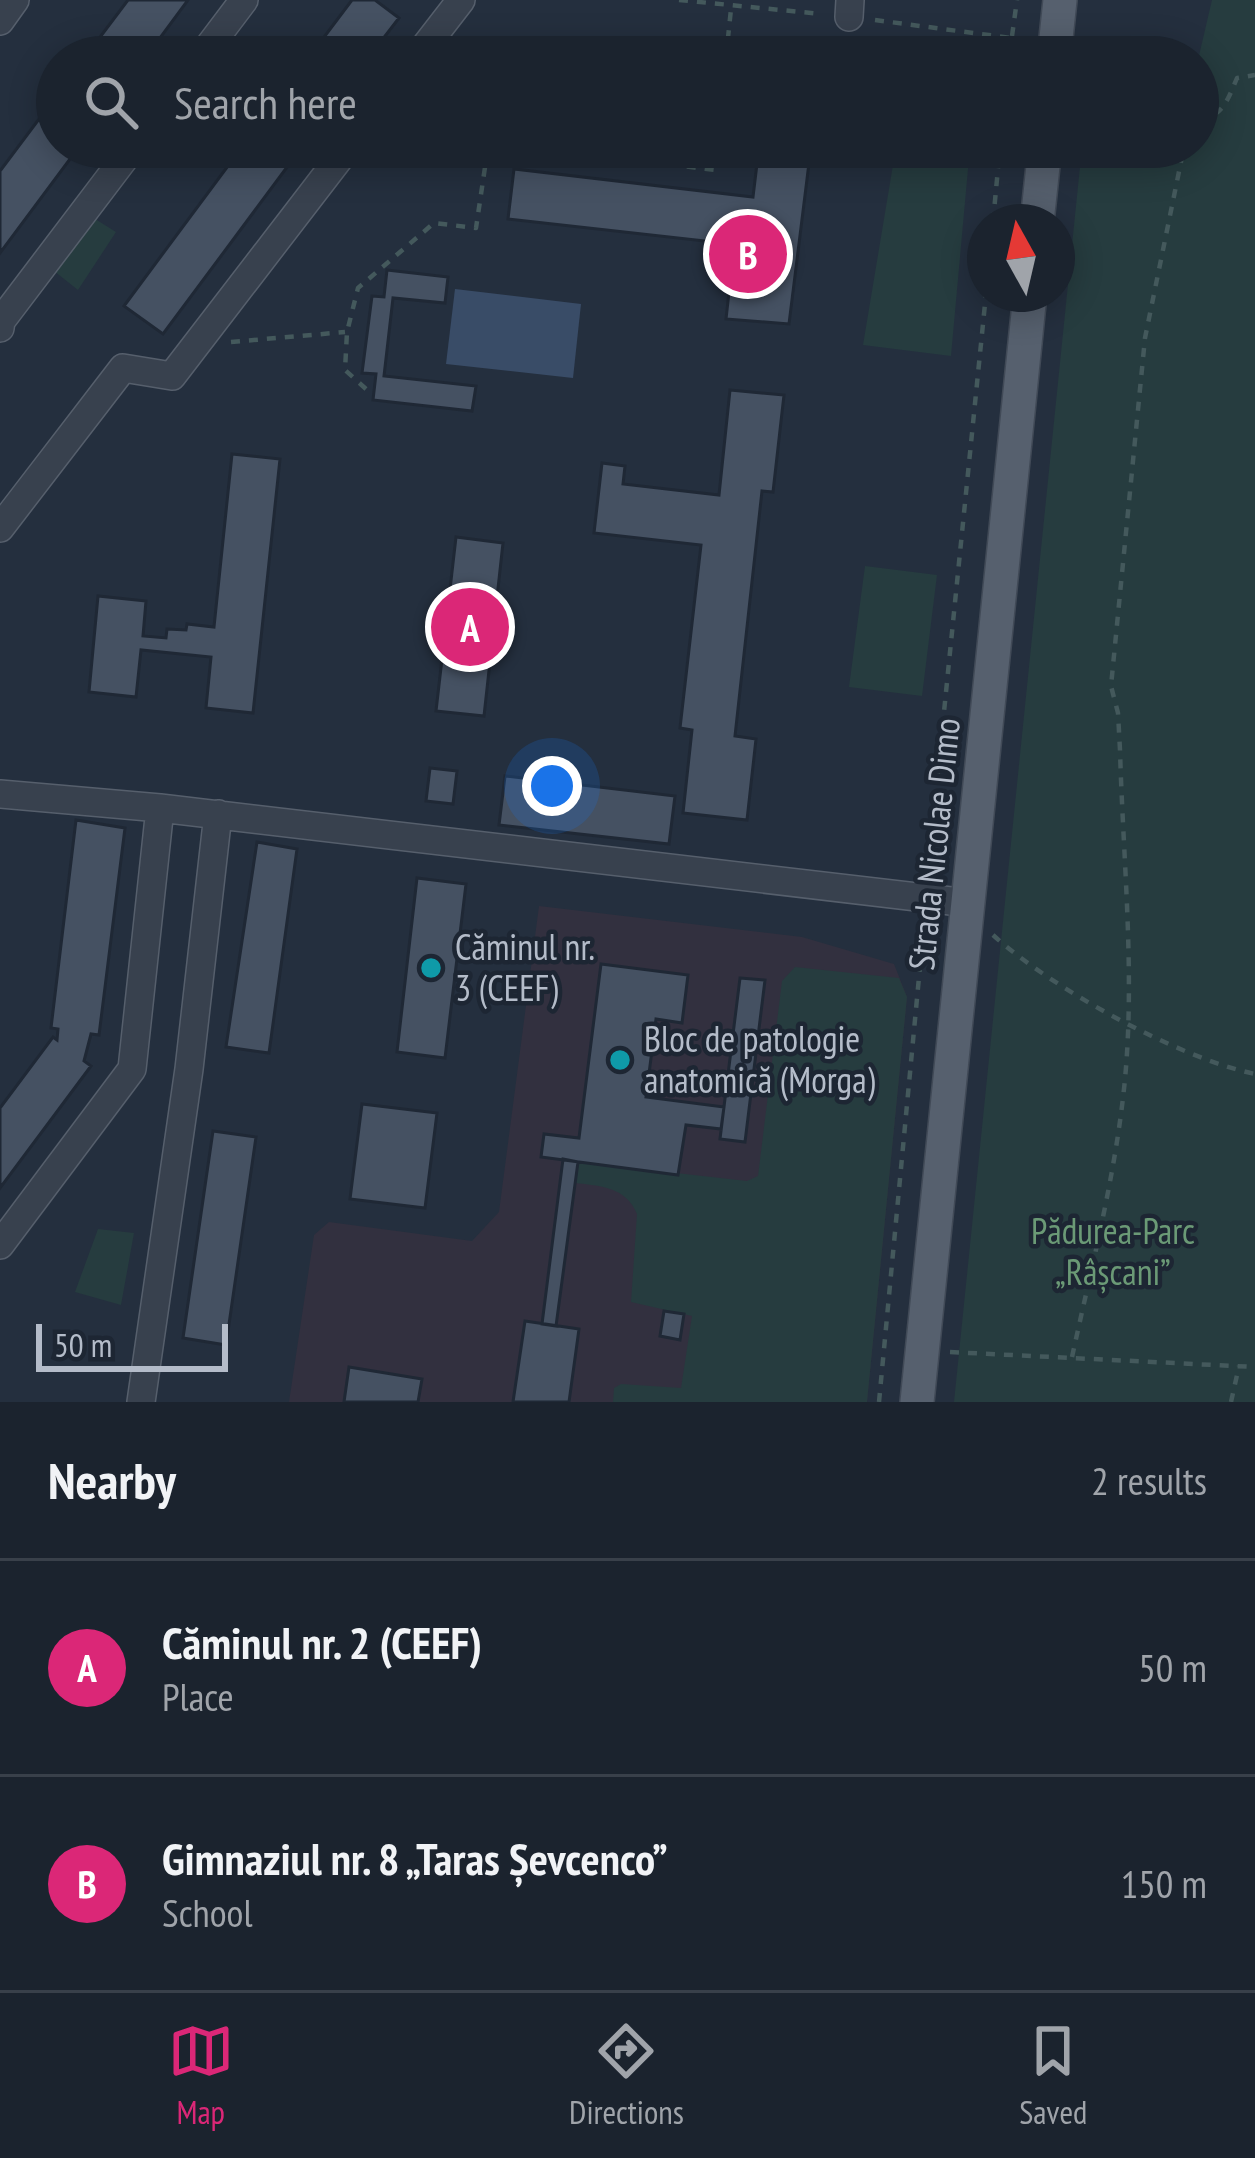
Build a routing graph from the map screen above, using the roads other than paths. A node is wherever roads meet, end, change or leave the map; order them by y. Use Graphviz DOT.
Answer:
graph roads {
  1 [pos="15,0"];
  2 [pos="244,0"];
  3 [pos="461,0"];
  4 [pos="1060,0"];
  5 [pos="0,21"];
  6 [pos="217,36"];
  7 [pos="433,36"];
  8 [pos="1056,36"];
  9 [pos="117,168"];
  10 [pos="332,168"];
  11 [pos="1049,168"];
  12 [pos="1041,204"];
  13 [pos="1028,312"];
  14 [pos="0,328"];
  15 [pos="0,528"];
  16 [pos="0,794"];
  17 [pos="160,808"];
  18 [pos="218,814"];
  19 [pos="976,915"];
  20 [pos="0,1245"];
  21 [pos="141,1402"];
  22 [pos="917,1402"];
  1 -- 5 [label="lane"];
  2 -- 6 [label="lane"];
  3 -- 7 [label="lane"];
  4 -- 8 [label="main road"];
  9 -- 14 [label="lane"];
  10 -- 15 [label="lane"];
  11 -- 12 [label="main road"];
  13 -- 19 [label="main road, Strada Nicolae Dimo"];
  16 -- 17 [label="lane"];
  17 -- 18 [label="lane"];
  17 -- 20 [label="lane"];
  18 -- 19 [label="lane"];
  18 -- 21 [label="lane"];
  19 -- 22 [label="main road, Strada Nicolae Dimo"];
}
